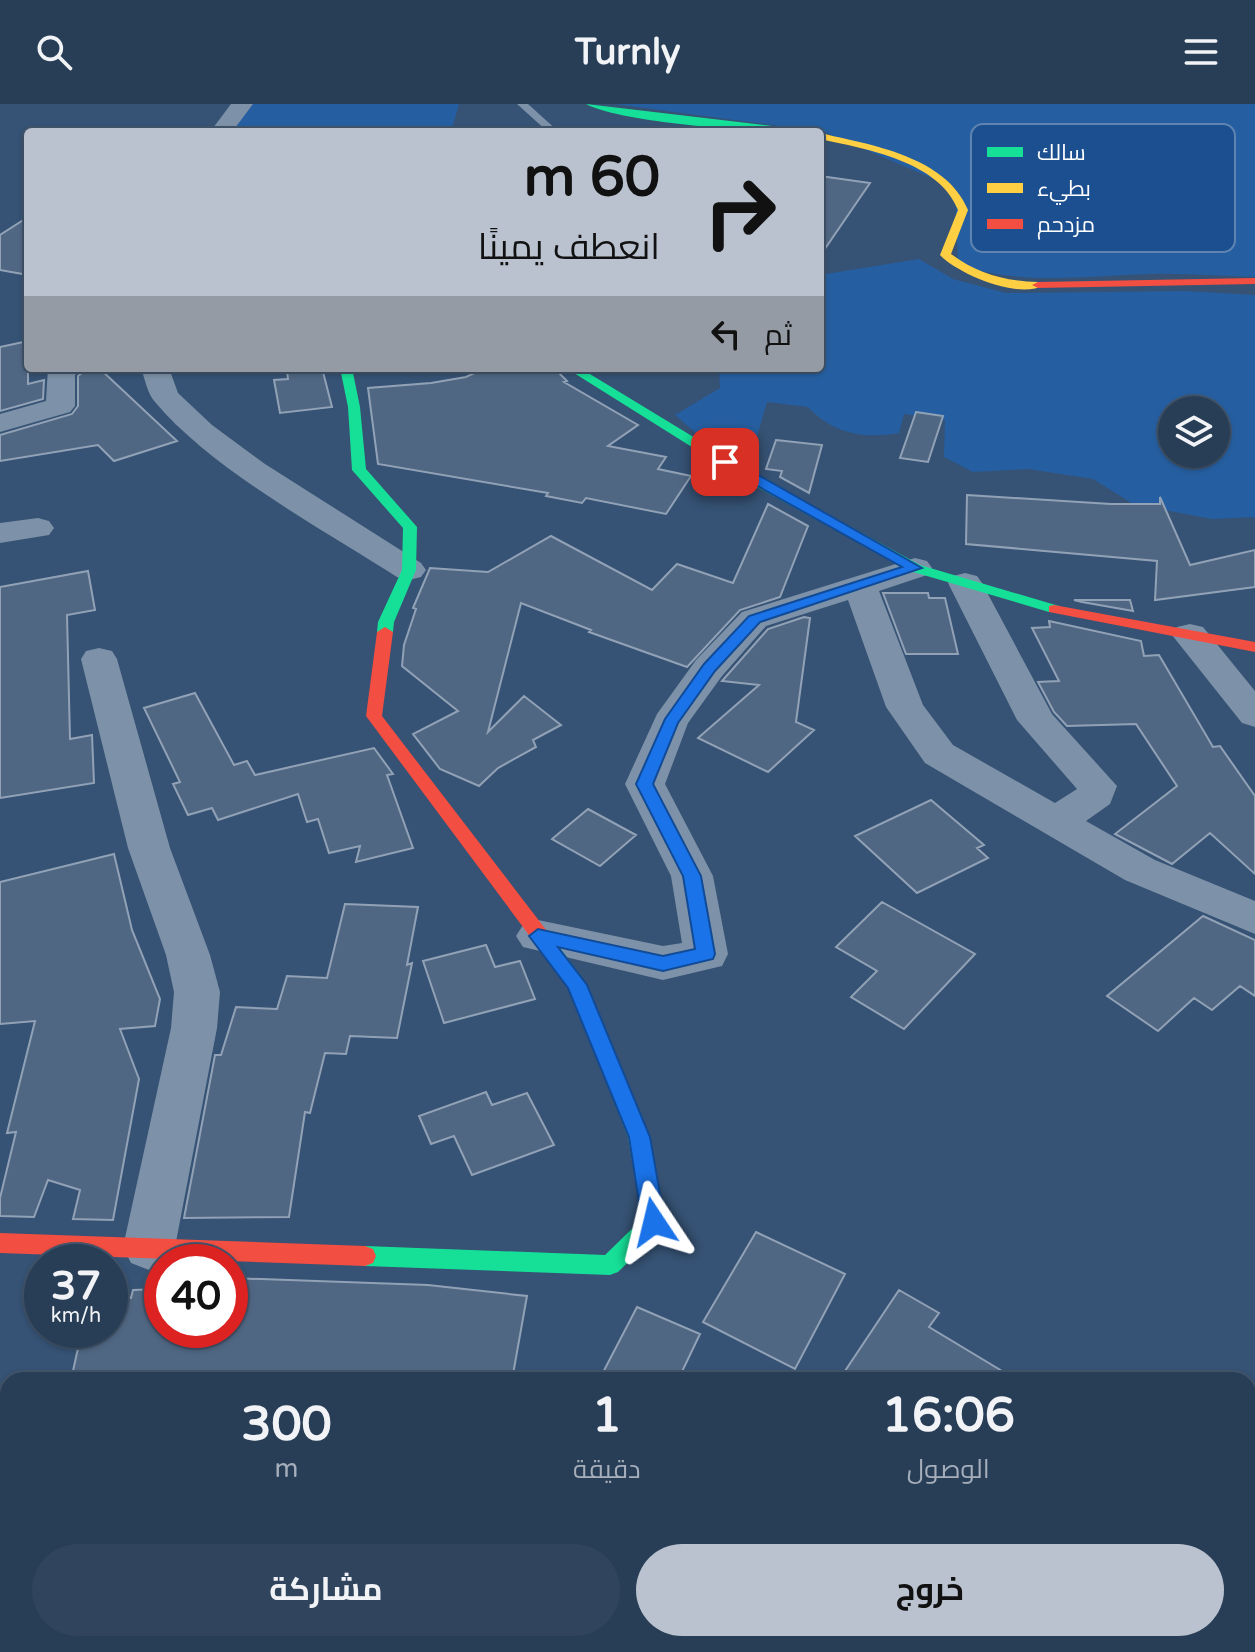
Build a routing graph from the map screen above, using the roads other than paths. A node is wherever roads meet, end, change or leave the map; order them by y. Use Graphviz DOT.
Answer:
graph roads {
  1 [pos="242,104"];
  2 [pos="522,104"];
  3 [pos="591,104"];
  4 [pos="224,128"];
  5 [pos="549,128"];
  6 [pos="760,128"];
  7 [pos="824,137"];
  8 [pos="1255,281"];
  9 [pos="61,372"];
  10 [pos="156,372"];
  11 [pos="347,372"];
  12 [pos="579,372"];
  13 [pos="0,423"];
  14 [pos="38,528"];
  15 [pos="0,533"];
  16 [pos="915,568"];
  17 [pos="409,570"];
  18 [pos="965,583"];
  19 [pos="859,584"];
  20 [pos="1190,635"];
  21 [pos="1255,647"];
  22 [pos="99,659"];
  23 [pos="1255,715"];
  24 [pos="1055,822"];
  25 [pos="1255,918"];
  26 [pos="538,936"];
  27 [pos="0,1243"];
  28 [pos="150,1244"];
  29 [pos="144,1247"];
  30 [pos="248,1251"];
  1 -- 4 [label="street"];
  2 -- 5 [label="lane"];
  3 -- 6 [label="street"];
  7 -- 8 [label="street"];
  9 -- 13 [label="street"];
  10 -- 17 [label="street"];
  11 -- 17 [label="street"];
  12 -- 16 [label="street"];
  14 -- 15 [label="street"];
  16 -- 18 [label="street"];
  16 -- 19 [label="street"];
  17 -- 26 [label="street"];
  18 -- 20 [label="street"];
  18 -- 24 [label="street"];
  19 -- 24 [label="street"];
  19 -- 26 [label="street"];
  20 -- 21 [label="street"];
  20 -- 23 [label="street"];
  22 -- 28 [label="street"];
  24 -- 25 [label="street"];
  26 -- 30 [label="street"];
  27 -- 29 [label="street"];
}
